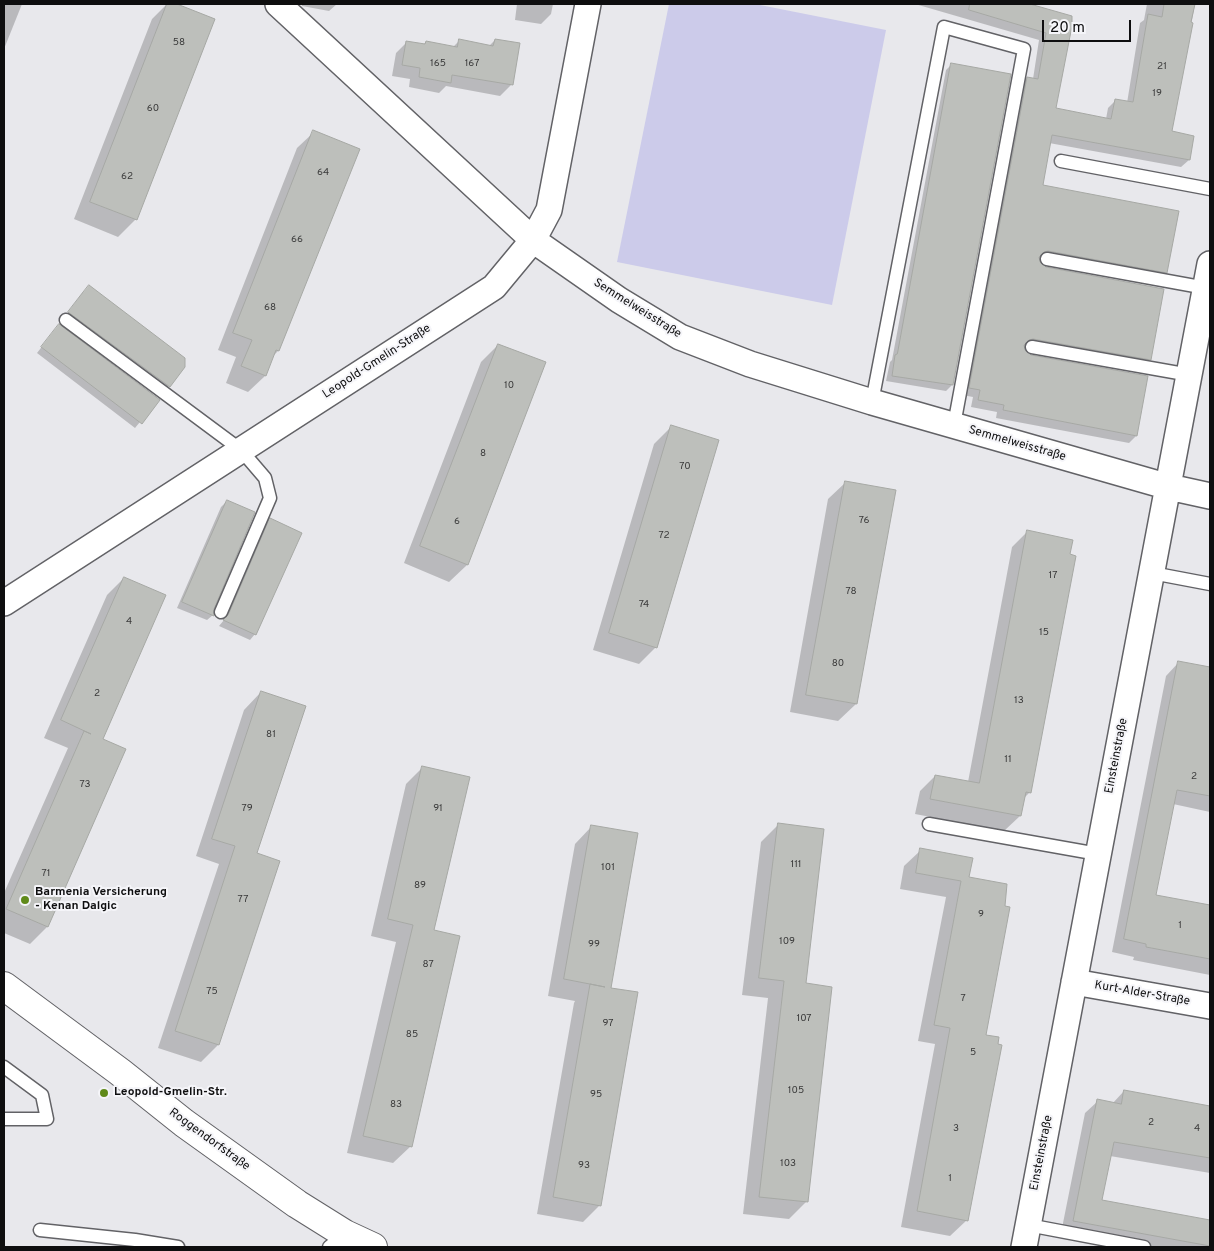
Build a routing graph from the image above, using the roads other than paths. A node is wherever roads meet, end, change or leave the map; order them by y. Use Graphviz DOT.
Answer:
graph roads {
  1 [pos="278,4"];
  2 [pos="588,4"];
  3 [pos="1060,161"];
  4 [pos="1210,189"];
  5 [pos="533,240"];
  6 [pos="1047,259"];
  7 [pos="1210,264"];
  8 [pos="1206,288"];
  9 [pos="66,320"];
  10 [pos="1032,347"];
  11 [pos="1190,375"];
  12 [pos="872,402"];
  13 [pos="954,425"];
  14 [pos="241,450"];
  15 [pos="1169,487"];
  16 [pos="1210,496"];
  17 [pos="1152,573"];
  18 [pos="1210,584"];
  19 [pos="4,603"];
  20 [pos="222,612"];
  21 [pos="929,824"];
  22 [pos="1098,854"];
  23 [pos="1074,982"];
  24 [pos="4,986"];
  25 [pos="1210,1006"];
  26 [pos="4,1067"];
  27 [pos="4,1119"];
  28 [pos="40,1230"];
  29 [pos="1026,1236"];
  30 [pos="337,1241"];
  31 [pos="178,1247"];
  32 [pos="373,1247"];
  33 [pos="1144,1247"];
  1 -- 5 [label="street, Semmelweisstraße"];
  2 -- 5 [label="street, Leopold-Gmelin-Straße"];
  3 -- 4 [label="lane"];
  5 -- 12 [label="street, Semmelweisstraße"];
  5 -- 14 [label="street, Leopold-Gmelin-Straße"];
  6 -- 8 [label="lane"];
  7 -- 8 [label="street, Einsteinstraße"];
  8 -- 11 [label="street, Einsteinstraße"];
  9 -- 14 [label="lane"];
  10 -- 11 [label="lane"];
  11 -- 15 [label="street, Einsteinstraße"];
  12 -- 13 [label="street, Semmelweisstraße"];
  12 -- 13 [label="lane"];
  13 -- 15 [label="street, Semmelweisstraße"];
  14 -- 19 [label="street, Leopold-Gmelin-Straße"];
  14 -- 20 [label="lane"];
  15 -- 16 [label="street, Semmelweisstraße"];
  15 -- 17 [label="street, Einsteinstraße"];
  17 -- 18 [label="lane"];
  17 -- 22 [label="street, Einsteinstraße"];
  21 -- 22 [label="lane"];
  22 -- 23 [label="street, Einsteinstraße"];
  23 -- 25 [label="street, Kurt-Alder-Straße"];
  23 -- 29 [label="street, Einsteinstraße"];
  24 -- 30 [label="street, Roggendorfstraße"];
  26 -- 27 [label="lane"];
  28 -- 31 [label="lane"];
  29 -- 33 [label="lane"];
  30 -- 32 [label="street, Roggendorfstraße"];
}
